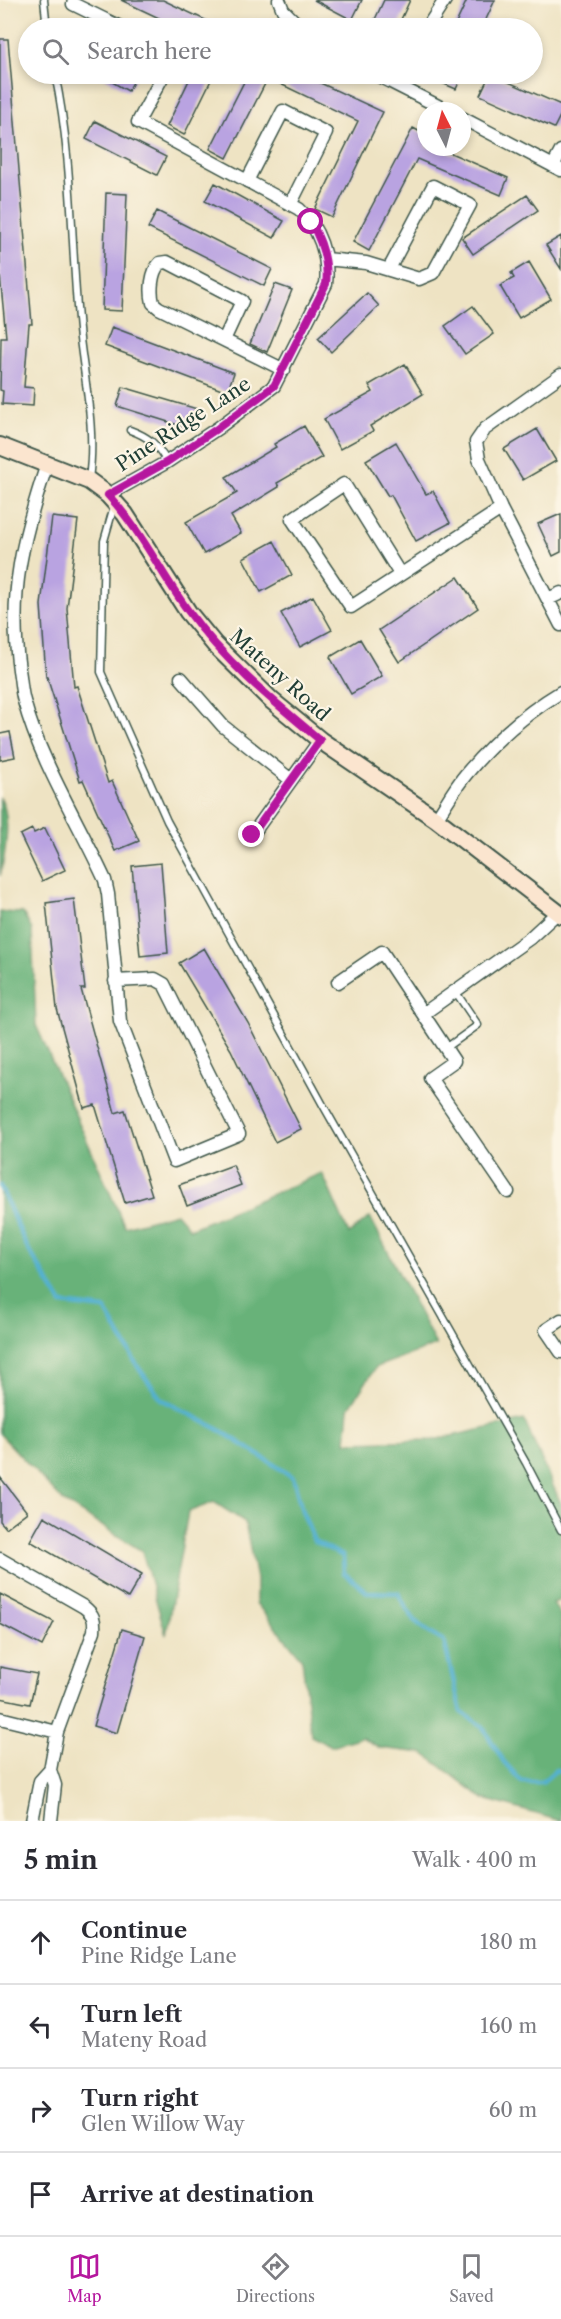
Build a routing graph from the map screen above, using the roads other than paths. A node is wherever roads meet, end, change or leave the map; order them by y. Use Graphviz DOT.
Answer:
graph roads {
  1 [pos="44,0"];
  2 [pos="279,0"];
  3 [pos="445,0"];
  4 [pos="73,4"];
  5 [pos="46,18"];
  6 [pos="102,18"];
  7 [pos="291,18"];
  8 [pos="433,18"];
  9 [pos="57,84"];
  10 [pos="159,84"];
  11 [pos="408,84"];
  12 [pos="435,102"];
  13 [pos="471,123"];
  14 [pos="561,151"];
  15 [pos="557,168"];
  16 [pos="247,182"];
  17 [pos="291,203"];
  18 [pos="326,259"];
  19 [pos="388,269"];
  20 [pos="224,340"];
  21 [pos="284,370"];
  22 [pos="561,375"];
  23 [pos="130,430"];
  24 [pos="0,446"];
  25 [pos="167,462"];
  26 [pos="47,464"];
  27 [pos="89,482"];
  28 [pos="111,499"];
  29 [pos="501,509"];
  30 [pos="400,574"];
  31 [pos="561,593"];
  32 [pos="548,599"];
  33 [pos="561,626"];
  34 [pos="181,678"];
  35 [pos="561,692"];
  36 [pos="320,740"];
  37 [pos="291,780"];
  38 [pos="436,819"];
  39 [pos="252,835"];
  40 [pos="560,913"];
  41 [pos="115,981"];
  42 [pos="338,982"];
  43 [pos="455,992"];
  44 [pos="423,1014"];
  45 [pos="446,1048"];
  46 [pos="508,1192"];
  47 [pos="561,1320"];
  48 [pos="561,1352"];
  49 [pos="561,1530"];
  50 [pos="0,1559"];
  51 [pos="0,1718"];
  52 [pos="57,1731"];
  53 [pos="50,1770"];
  54 [pos="32,1821"];
  55 [pos="51,1821"];
  1 -- 5 [label="lane"];
  2 -- 7 [label="street"];
  3 -- 8 [label="street"];
  4 -- 6 [label="street"];
  9 -- 27 [label="lane"];
  10 -- 16 [label="street, Pine Ridge Lane"];
  11 -- 12 [label="street"];
  13 -- 15 [label="street"];
  14 -- 15 [label="street"];
  16 -- 17 [label="street, Pine Ridge Lane"];
  16 -- 17 [label="street"];
  17 -- 18 [label="street, Pine Ridge Lane"];
  18 -- 19 [label="street"];
  18 -- 21 [label="street, Pine Ridge Lane"];
  19 -- 19 [label="street"];
  20 -- 20 [label="street"];
  20 -- 21 [label="street"];
  21 -- 25 [label="street, Pine Ridge Lane"];
  22 -- 29 [label="street"];
  23 -- 25 [label="lane"];
  24 -- 26 [label="street, Mateny Road"];
  25 -- 28 [label="street, Pine Ridge Lane"];
  26 -- 27 [label="street, Mateny Road"];
  26 -- 41 [label="street"];
  27 -- 28 [label="street, Mateny Road"];
  28 -- 36 [label="street, Mateny Road"];
  28 -- 49 [label="lane"];
  29 -- 30 [label="street"];
  29 -- 32 [label="street"];
  30 -- 30 [label="street"];
  31 -- 32 [label="street"];
  32 -- 33 [label="street"];
  34 -- 37 [label="street"];
  35 -- 38 [label="street"];
  36 -- 37 [label="street"];
  36 -- 38 [label="street, Mateny Road"];
  37 -- 39 [label="street"];
  38 -- 40 [label="street, Mateny Road"];
  40 -- 43 [label="street"];
  41 -- 41 [label="street"];
  42 -- 44 [label="street"];
  43 -- 44 [label="street"];
  43 -- 45 [label="lane"];
  44 -- 45 [label="street"];
  45 -- 46 [label="street"];
  47 -- 48 [label="street"];
  50 -- 52 [label="street"];
  51 -- 52 [label="street"];
  52 -- 53 [label="street"];
  53 -- 54 [label="street"];
  53 -- 55 [label="street"];
}
